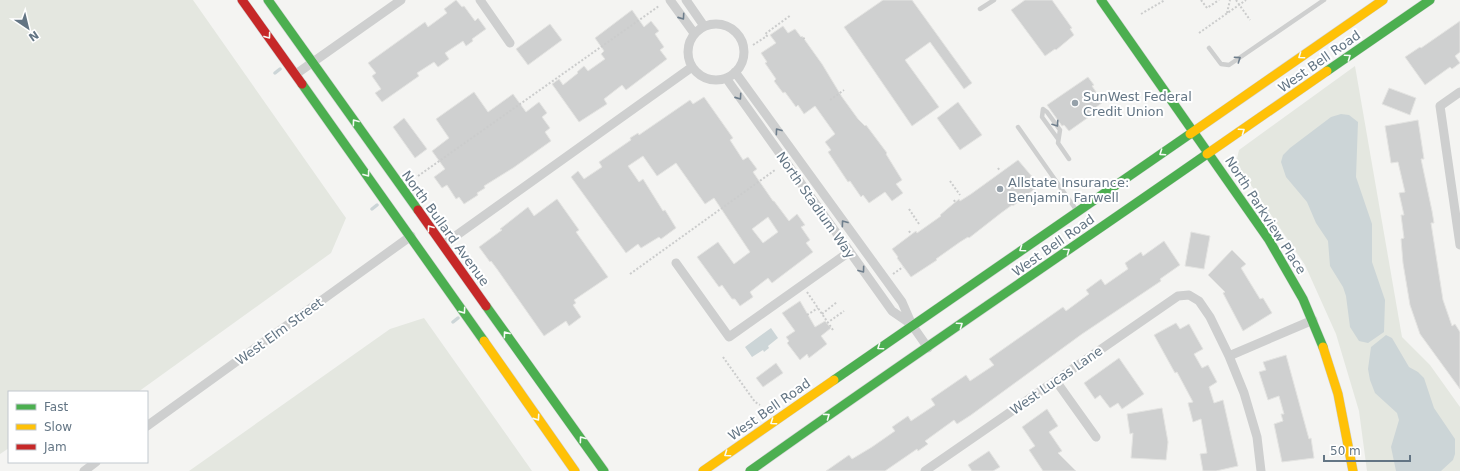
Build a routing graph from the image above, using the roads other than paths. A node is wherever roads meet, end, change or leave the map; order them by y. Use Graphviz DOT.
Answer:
graph roads {
  1 [pos="242,0"];
  2 [pos="268,0"];
  3 [pos="400,0"];
  4 [pos="480,0"];
  5 [pos="670,0"];
  6 [pos="686,0"];
  7 [pos="994,0"];
  8 [pos="1101,0"];
  9 [pos="1324,0"];
  10 [pos="1382,0"];
  11 [pos="1430,0"];
  12 [pos="980,10"];
  13 [pos="704,26"];
  14 [pos="694,33"];
  15 [pos="510,42"];
  16 [pos="1209,48"];
  17 [pos="312,62"];
  18 [pos="692,67"];
  19 [pos="735,72"];
  20 [pos="296,74"];
  21 [pos="726,78"];
  22 [pos="1460,92"];
  23 [pos="1043,109"];
  24 [pos="1018,127"];
  25 [pos="1194,130"];
  26 [pos="1210,153"];
  27 [pos="1069,159"];
  28 [pos="1077,211"];
  29 [pos="1458,220"];
  30 [pos="411,236"];
  31 [pos="443,245"];
  32 [pos="1460,245"];
  33 [pos="849,252"];
  34 [pos="676,264"];
  35 [pos="1313,320"];
  36 [pos="912,325"];
  37 [pos="928,348"];
  38 [pos="1229,356"];
  39 [pos="1056,381"];
  40 [pos="148,425"];
  41 [pos="1096,437"];
  42 [pos="95,463"];
  43 [pos="84,471"];
  44 [pos="574,471"];
  45 [pos="604,471"];
  46 [pos="702,471"];
  47 [pos="750,471"];
  48 [pos="925,471"];
  49 [pos="1261,471"];
  50 [pos="1353,471"];
  1 -- 20 [label="main road, one-way"];
  2 -- 17 [label="main road, North Bullard Avenue"];
  3 -- 17 [label="street"];
  4 -- 15 [label="street"];
  5 -- 14 [label="street, one-way"];
  6 -- 13 [label="street"];
  7 -- 12 [label="lane"];
  8 -- 25 [label="main road, North Parkview Place"];
  16 -- 9 [label="lane, one-way"];
  10 -- 25 [label="main road, West Bell Road, one-way"];
  26 -- 11 [label="main road, West Bell Road, one-way"];
  13 -- 14 [label="street"];
  13 -- 19 [label="street"];
  14 -- 18 [label="street"];
  17 -- 20 [label="street"];
  31 -- 17 [label="main road, North Bullard Avenue, one-way"];
  18 -- 21 [label="street"];
  18 -- 31 [label="street"];
  19 -- 21 [label="street"];
  36 -- 19 [label="street, North Stadium Way, one-way"];
  20 -- 30 [label="main road, one-way"];
  21 -- 33 [label="street, North Stadium Way, one-way"];
  22 -- 29 [label="street"];
  23 -- 27 [label="lane, one-way"];
  24 -- 28 [label="lane"];
  25 -- 26 [label="main road, North Parkview Place"];
  25 -- 28 [label="main road, West Bell Road, one-way"];
  26 -- 35 [label="main road, North Parkview Place"];
  37 -- 26 [label="main road, West Bell Road, one-way"];
  28 -- 36 [label="main road, West Bell Road, one-way"];
  29 -- 32 [label="street"];
  30 -- 40 [label="street, West Elm Street"];
  30 -- 44 [label="main road, one-way"];
  45 -- 31 [label="main road, North Bullard Avenue, one-way"];
  33 -- 34 [label="street"];
  33 -- 36 [label="street, North Stadium Way, one-way"];
  35 -- 38 [label="street"];
  35 -- 50 [label="main road, North Parkview Place"];
  36 -- 37 [label="street, North Stadium Way"];
  36 -- 46 [label="main road, West Bell Road, one-way"];
  47 -- 37 [label="main road, West Bell Road, one-way"];
  38 -- 39 [label="street, West Lucas Lane"];
  38 -- 49 [label="street"];
  39 -- 41 [label="street"];
  39 -- 48 [label="street, West Lucas Lane"];
  42 -- 43 [label="street"];
}
